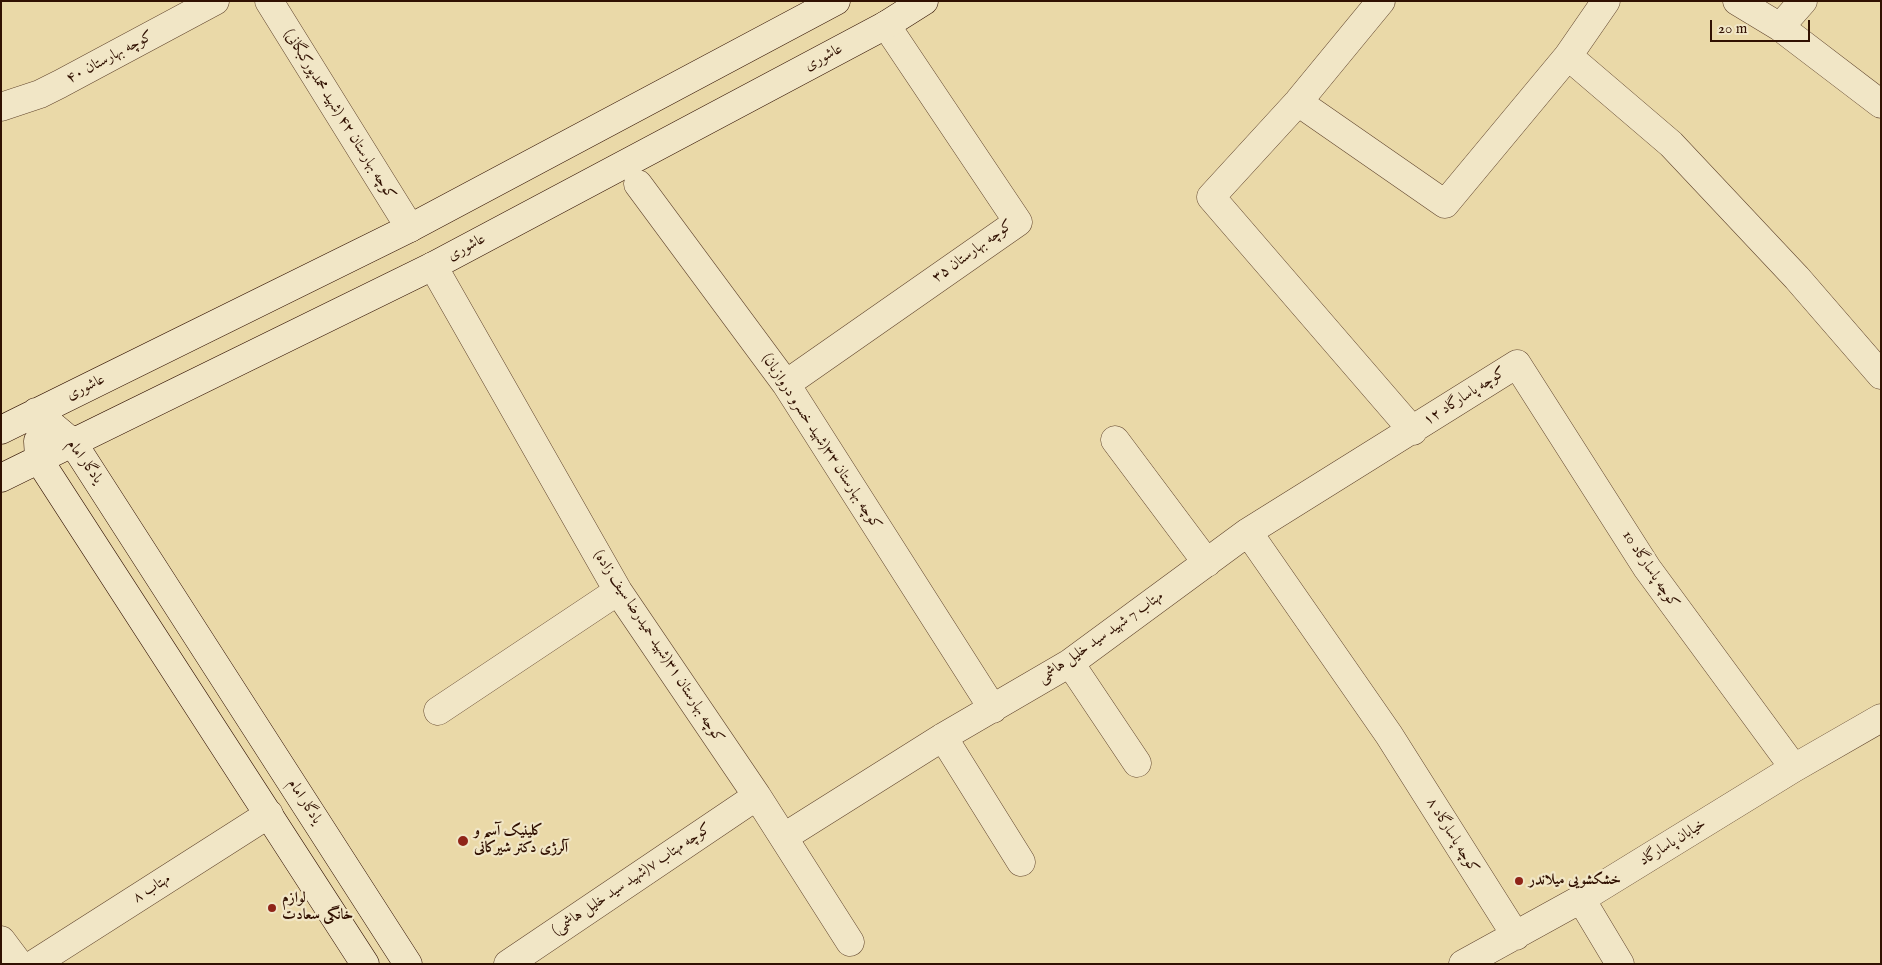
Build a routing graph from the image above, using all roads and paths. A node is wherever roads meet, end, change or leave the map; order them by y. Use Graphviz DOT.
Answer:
graph roads {
  1 [pos="215,1"];
  2 [pos="269,1"];
  3 [pos="836,1"];
  4 [pos="924,1"];
  5 [pos="1381,1"];
  6 [pos="1606,1"];
  7 [pos="1737,1"];
  8 [pos="1804,1"];
  9 [pos="886,25"];
  10 [pos="1780,27"];
  11 [pos="1568,56"];
  12 [pos="1298,102"];
  13 [pos="1881,104"];
  14 [pos="1,107"];
  15 [pos="638,184"];
  16 [pos="410,228"];
  17 [pos="433,266"];
  18 [pos="1517,364"];
  19 [pos="1881,375"];
  20 [pos="786,384"];
  21 [pos="36,412"];
  22 [pos="1,430"];
  23 [pos="1413,431"];
  24 [pos="1115,440"];
  25 [pos="73,443"];
  26 [pos="39,460"];
  27 [pos="1,478"];
  28 [pos="113,504"];
  29 [pos="81,524"];
  30 [pos="1248,532"];
  31 [pos="1207,564"];
  32 [pos="618,591"];
  33 [pos="1070,663"];
  34 [pos="993,709"];
  35 [pos="438,711"];
  36 [pos="1881,718"];
  37 [pos="943,737"];
  38 [pos="1137,763"];
  39 [pos="1794,768"];
  40 [pos="757,796"];
  41 [pos="269,814"];
  42 [pos="784,837"];
  43 [pos="1021,862"];
  44 [pos="1581,899"];
  45 [pos="1516,936"];
  46 [pos="1,940"];
  47 [pos="850,942"];
  48 [pos="20,964"];
  49 [pos="34,964"];
  50 [pos="365,964"];
  51 [pos="408,964"];
  52 [pos="508,964"];
  53 [pos="1463,964"];
  54 [pos="1620,964"];
  1 -- 14 [label="street, کوچه بهارستان ۴۰"];
  2 -- 16 [label="street, کوچه بهارستان ۴۲ (شهید محمدپورکبگانی)"];
  3 -- 16 [label="street, عاشوری"];
  4 -- 9 [label="street, عاشوری"];
  5 -- 12 [label="street"];
  6 -- 11 [label="street"];
  7 -- 10 [label="street"];
  8 -- 10 [label="street"];
  9 -- 17 [label="street, عاشوری"];
  9 -- 20 [label="street, کوچه بهارستان ۳۵"];
  10 -- 13 [label="street"];
  11 -- 12 [label="street"];
  11 -- 19 [label="street"];
  12 -- 23 [label="street"];
  15 -- 20 [label="street, کوچه بهارستان ۳۳(شهید خسرو دروازبان)"];
  16 -- 21 [label="street, عاشوری"];
  17 -- 25 [label="street, عاشوری"];
  17 -- 32 [label="street, کوچه بهارستان ۳۱(شهید حمیدرضا سیف زاده)"];
  18 -- 23 [label="street, کوچه پاسارگاد ۱۲"];
  18 -- 39 [label="street, کوچه پاسارگاد 10"];
  20 -- 34 [label="street, کوچه بهارستان ۳۳(شهید خسرو دروازبان)"];
  21 -- 22 [label="street, عاشوری"];
  21 -- 25 [label="street, یادگار امام"];
  21 -- 26 [label="street"];
  23 -- 30 [label="street, مهتاب 7 شهید سید خلیل هاشمی"];
  24 -- 31 [label="street"];
  25 -- 26 [label="street, عاشوری"];
  25 -- 28 [label="street, یادگار امام"];
  26 -- 27 [label="street, عاشوری"];
  26 -- 29 [label="street"];
  28 -- 29 [label="street"];
  28 -- 51 [label="street, یادگار امام"];
  29 -- 41 [label="street"];
  30 -- 31 [label="street, مهتاب 7 شهید سید خلیل هاشمی"];
  30 -- 45 [label="street, کوچه پاسارگاد ۸"];
  31 -- 33 [label="street, مهتاب 7 شهید سید خلیل هاشمی"];
  32 -- 35 [label="street"];
  32 -- 40 [label="street, کوچه بهارستان ۳۱(شهید حمیدرضا سیف زاده)"];
  33 -- 34 [label="street, مهتاب 7 شهید سید خلیل هاشمی"];
  33 -- 38 [label="street"];
  34 -- 37 [label="street, مهتاب 7 شهید سید خلیل هاشمی"];
  36 -- 39 [label="street, خیابان پاسارگاد"];
  37 -- 42 [label="street, مهتاب 7 شهید سید خلیل هاشمی"];
  37 -- 43 [label="street"];
  39 -- 44 [label="street, خیابان پاسارگاد"];
  40 -- 42 [label="street, کوچه بهارستان ۳۱(شهید حمیدرضا سیف زاده)"];
  40 -- 52 [label="street, کوچه مهتاب ۷(شهید سید خلیل هاشمی)"];
  41 -- 49 [label="street, مهتاب ۸"];
  41 -- 50 [label="street"];
  42 -- 47 [label="street, کوچه بهارستان ۳۱(شهید حمیدرضا سیف زاده)"];
  44 -- 45 [label="street, خیابان پاسارگاد"];
  44 -- 54 [label="street"];
  45 -- 53 [label="street, خیابان پاسارگاد"];
  46 -- 48 [label="street"];
}
